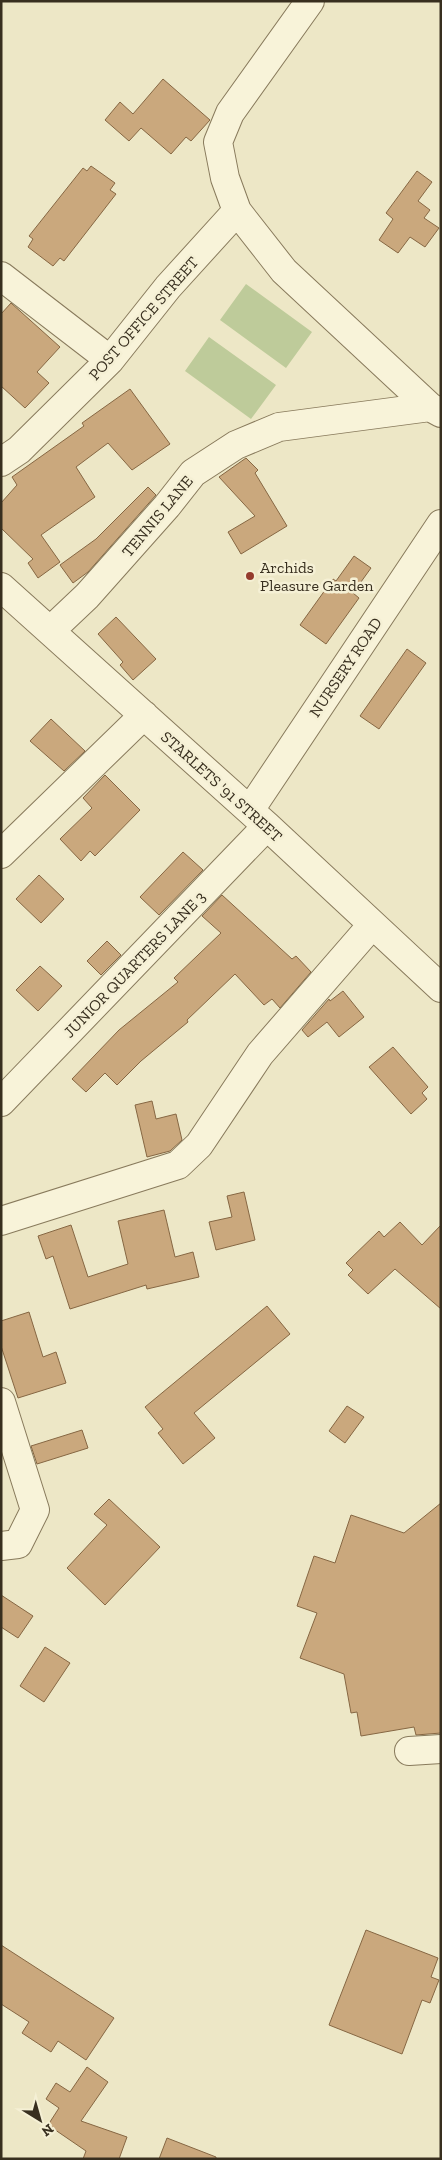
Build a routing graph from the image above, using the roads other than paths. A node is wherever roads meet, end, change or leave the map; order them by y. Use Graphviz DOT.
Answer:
graph roads {
  1 [pos="310,1"];
  2 [pos="237,211"];
  3 [pos="1,276"];
  4 [pos="110,360"];
  5 [pos="435,410"];
  6 [pos="1,462"];
  7 [pos="441,524"];
  8 [pos="3,591"];
  9 [pos="50,631"];
  10 [pos="144,715"];
  11 [pos="258,818"];
  12 [pos="1,854"];
  13 [pos="372,925"];
  14 [pos="441,988"];
  15 [pos="1,1102"];
  16 [pos="1,1221"];
  17 [pos="1,1402"];
  18 [pos="1,1546"];
  19 [pos="441,1749"];
  20 [pos="409,1750"];
  1 -- 2 [label="street"];
  2 -- 4 [label="street, POST OFFICE STREET"];
  2 -- 5 [label="street"];
  3 -- 4 [label="street"];
  4 -- 6 [label="street, POST OFFICE STREET"];
  5 -- 9 [label="street, TENNIS LANE"];
  7 -- 11 [label="street, NURSERY ROAD"];
  8 -- 9 [label="street, STARLETS '91 STREET"];
  9 -- 10 [label="street, STARLETS '91 STREET"];
  10 -- 11 [label="street, STARLETS '91 STREET"];
  10 -- 12 [label="street"];
  11 -- 13 [label="street, STARLETS '91 STREET"];
  11 -- 15 [label="street, JUNIOR QUARTERS LANE 3"];
  13 -- 14 [label="street, STARLETS '91 STREET"];
  13 -- 16 [label="street"];
  17 -- 18 [label="street"];
  19 -- 20 [label="street"];
}
